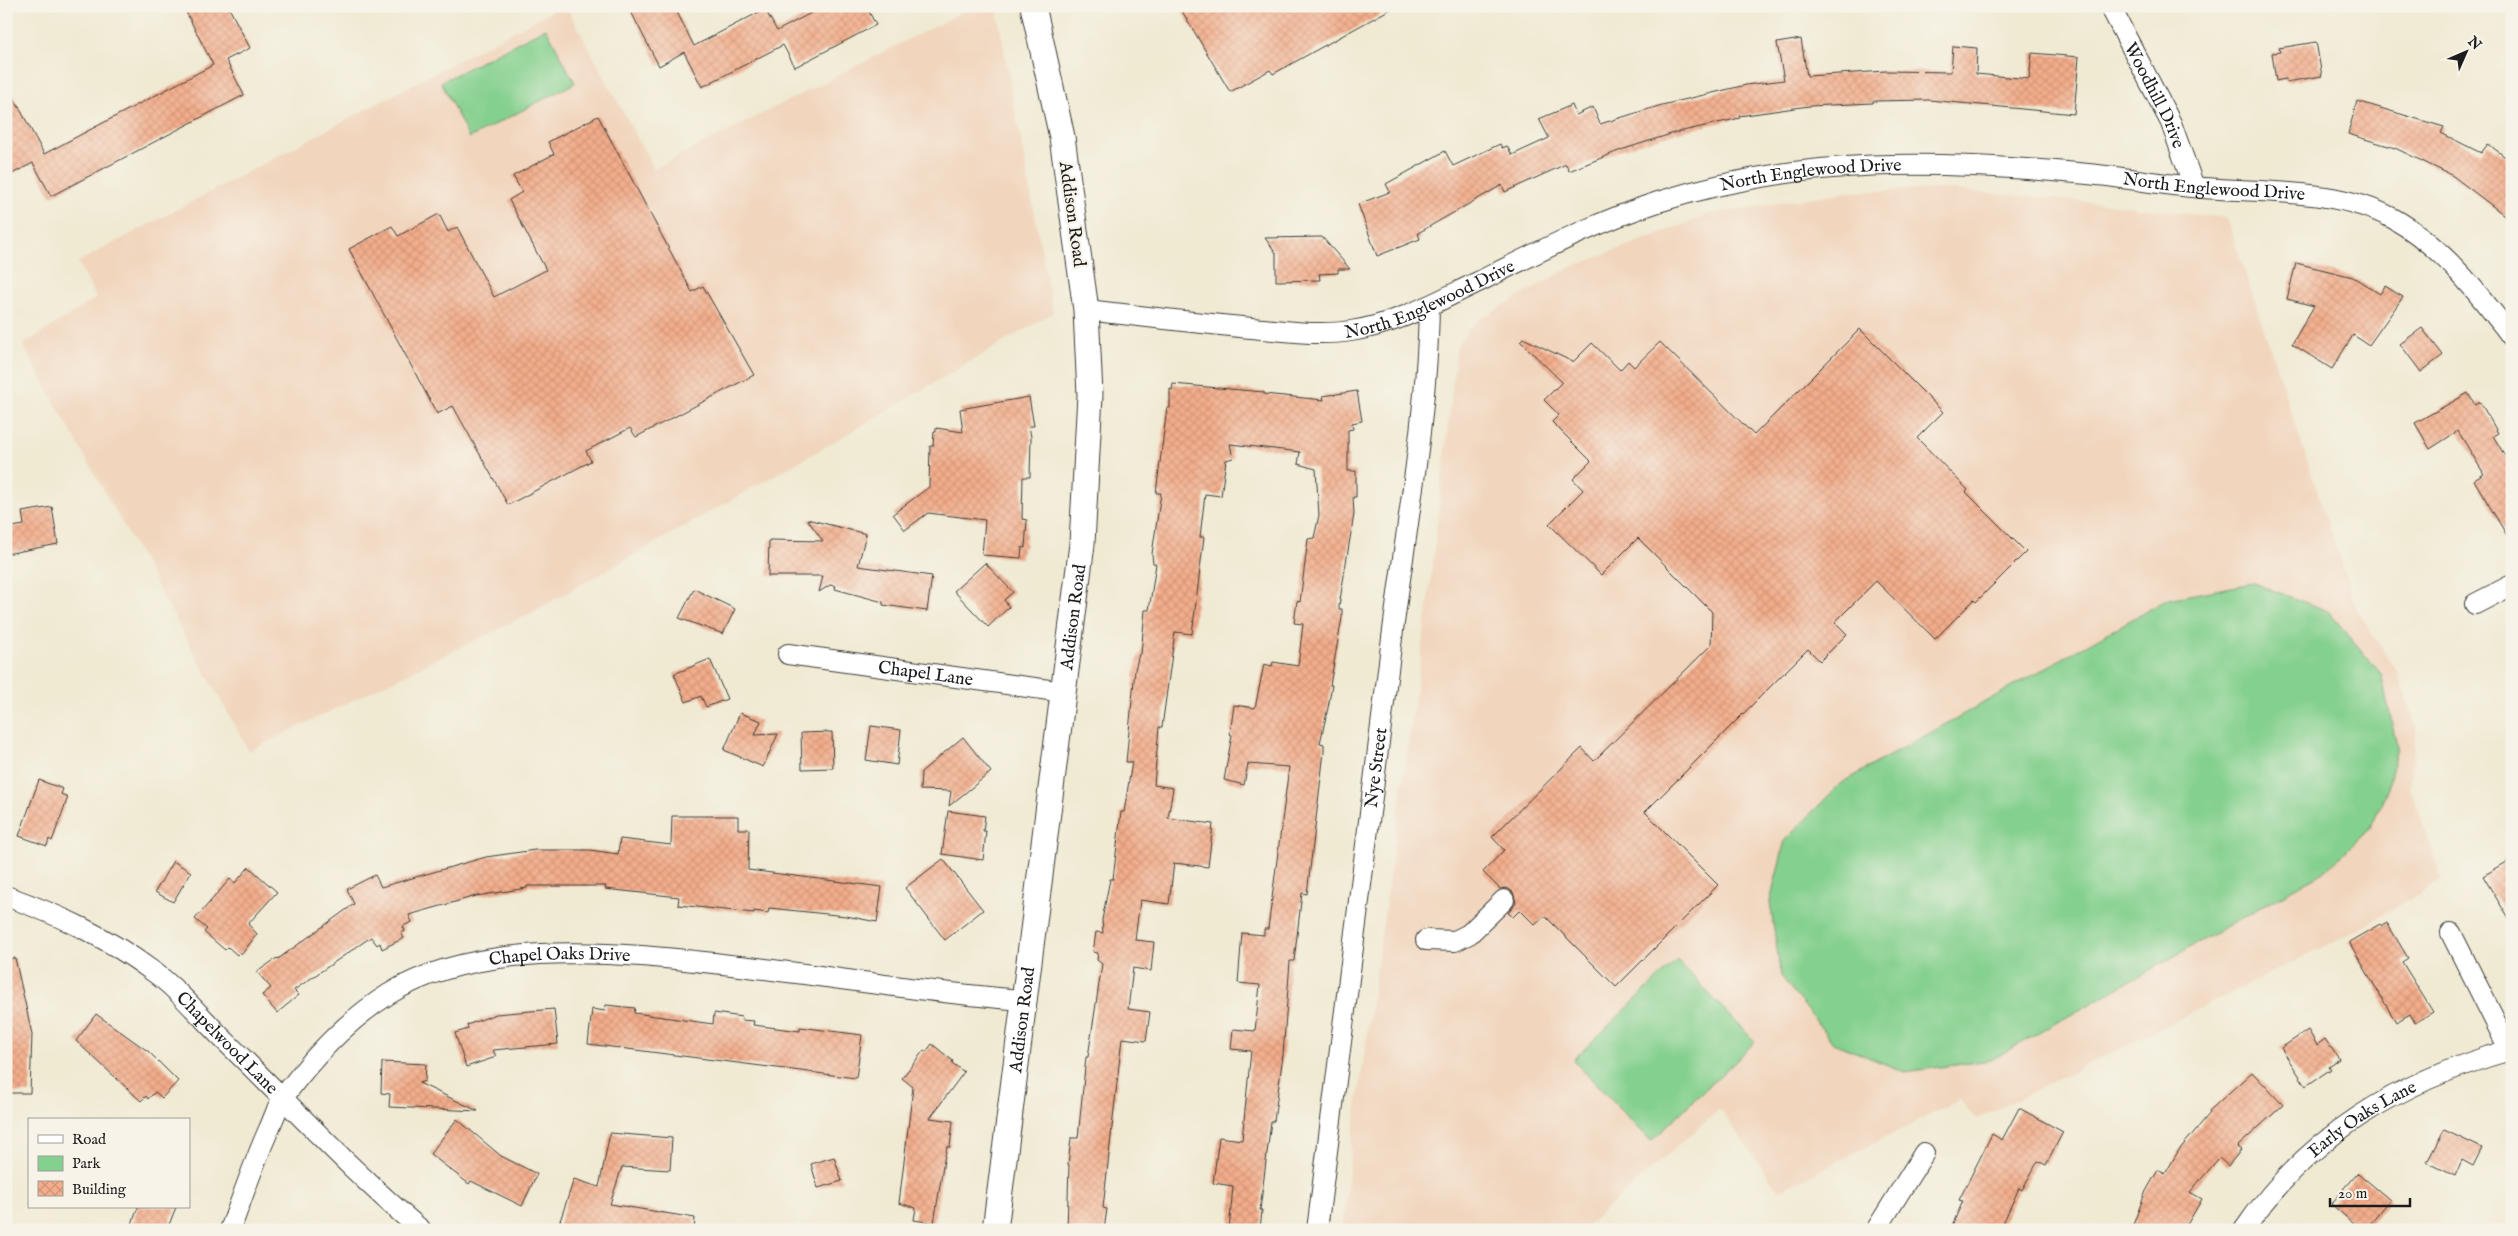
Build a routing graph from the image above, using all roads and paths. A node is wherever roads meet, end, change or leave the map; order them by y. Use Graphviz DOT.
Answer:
graph roads {
  1 [pos="1032,6"];
  2 [pos="2110,6"];
  3 [pos="2194,187"];
  4 [pos="1429,306"];
  5 [pos="1086,310"];
  6 [pos="2512,337"];
  7 [pos="2512,585"];
  8 [pos="2475,604"];
  9 [pos="788,654"];
  10 [pos="1064,692"];
  11 [pos="6,896"];
  12 [pos="1504,900"];
  13 [pos="2451,934"];
  14 [pos="1426,940"];
  15 [pos="1025,1000"];
  16 [pos="2511,1053"];
  17 [pos="283,1097"];
  18 [pos="1924,1153"];
  19 [pos="1877,1229"];
  20 [pos="230,1230"];
  21 [pos="421,1230"];
  22 [pos="995,1230"];
  23 [pos="1317,1230"];
  24 [pos="2244,1230"];
  1 -- 5 [label="street, Addison Road"];
  2 -- 3 [label="street, Woodhill Drive"];
  3 -- 4 [label="street, North Englewood Drive"];
  3 -- 6 [label="street, North Englewood Drive"];
  4 -- 5 [label="street, North Englewood Drive"];
  4 -- 23 [label="street, Nye Street"];
  5 -- 10 [label="street, Addison Road"];
  7 -- 8 [label="street"];
  9 -- 10 [label="street, Chapel Lane"];
  10 -- 15 [label="street, Addison Road"];
  11 -- 17 [label="street, Chapelwood Lane"];
  12 -- 14 [label="street"];
  13 -- 16 [label="street"];
  15 -- 17 [label="street, Chapel Oaks Drive"];
  15 -- 22 [label="street, Addison Road"];
  16 -- 24 [label="street, Early Oaks Lane"];
  17 -- 20 [label="street, Chapel Oaks Drive"];
  17 -- 21 [label="street, Chapelwood Lane"];
  18 -- 19 [label="street"];
}
